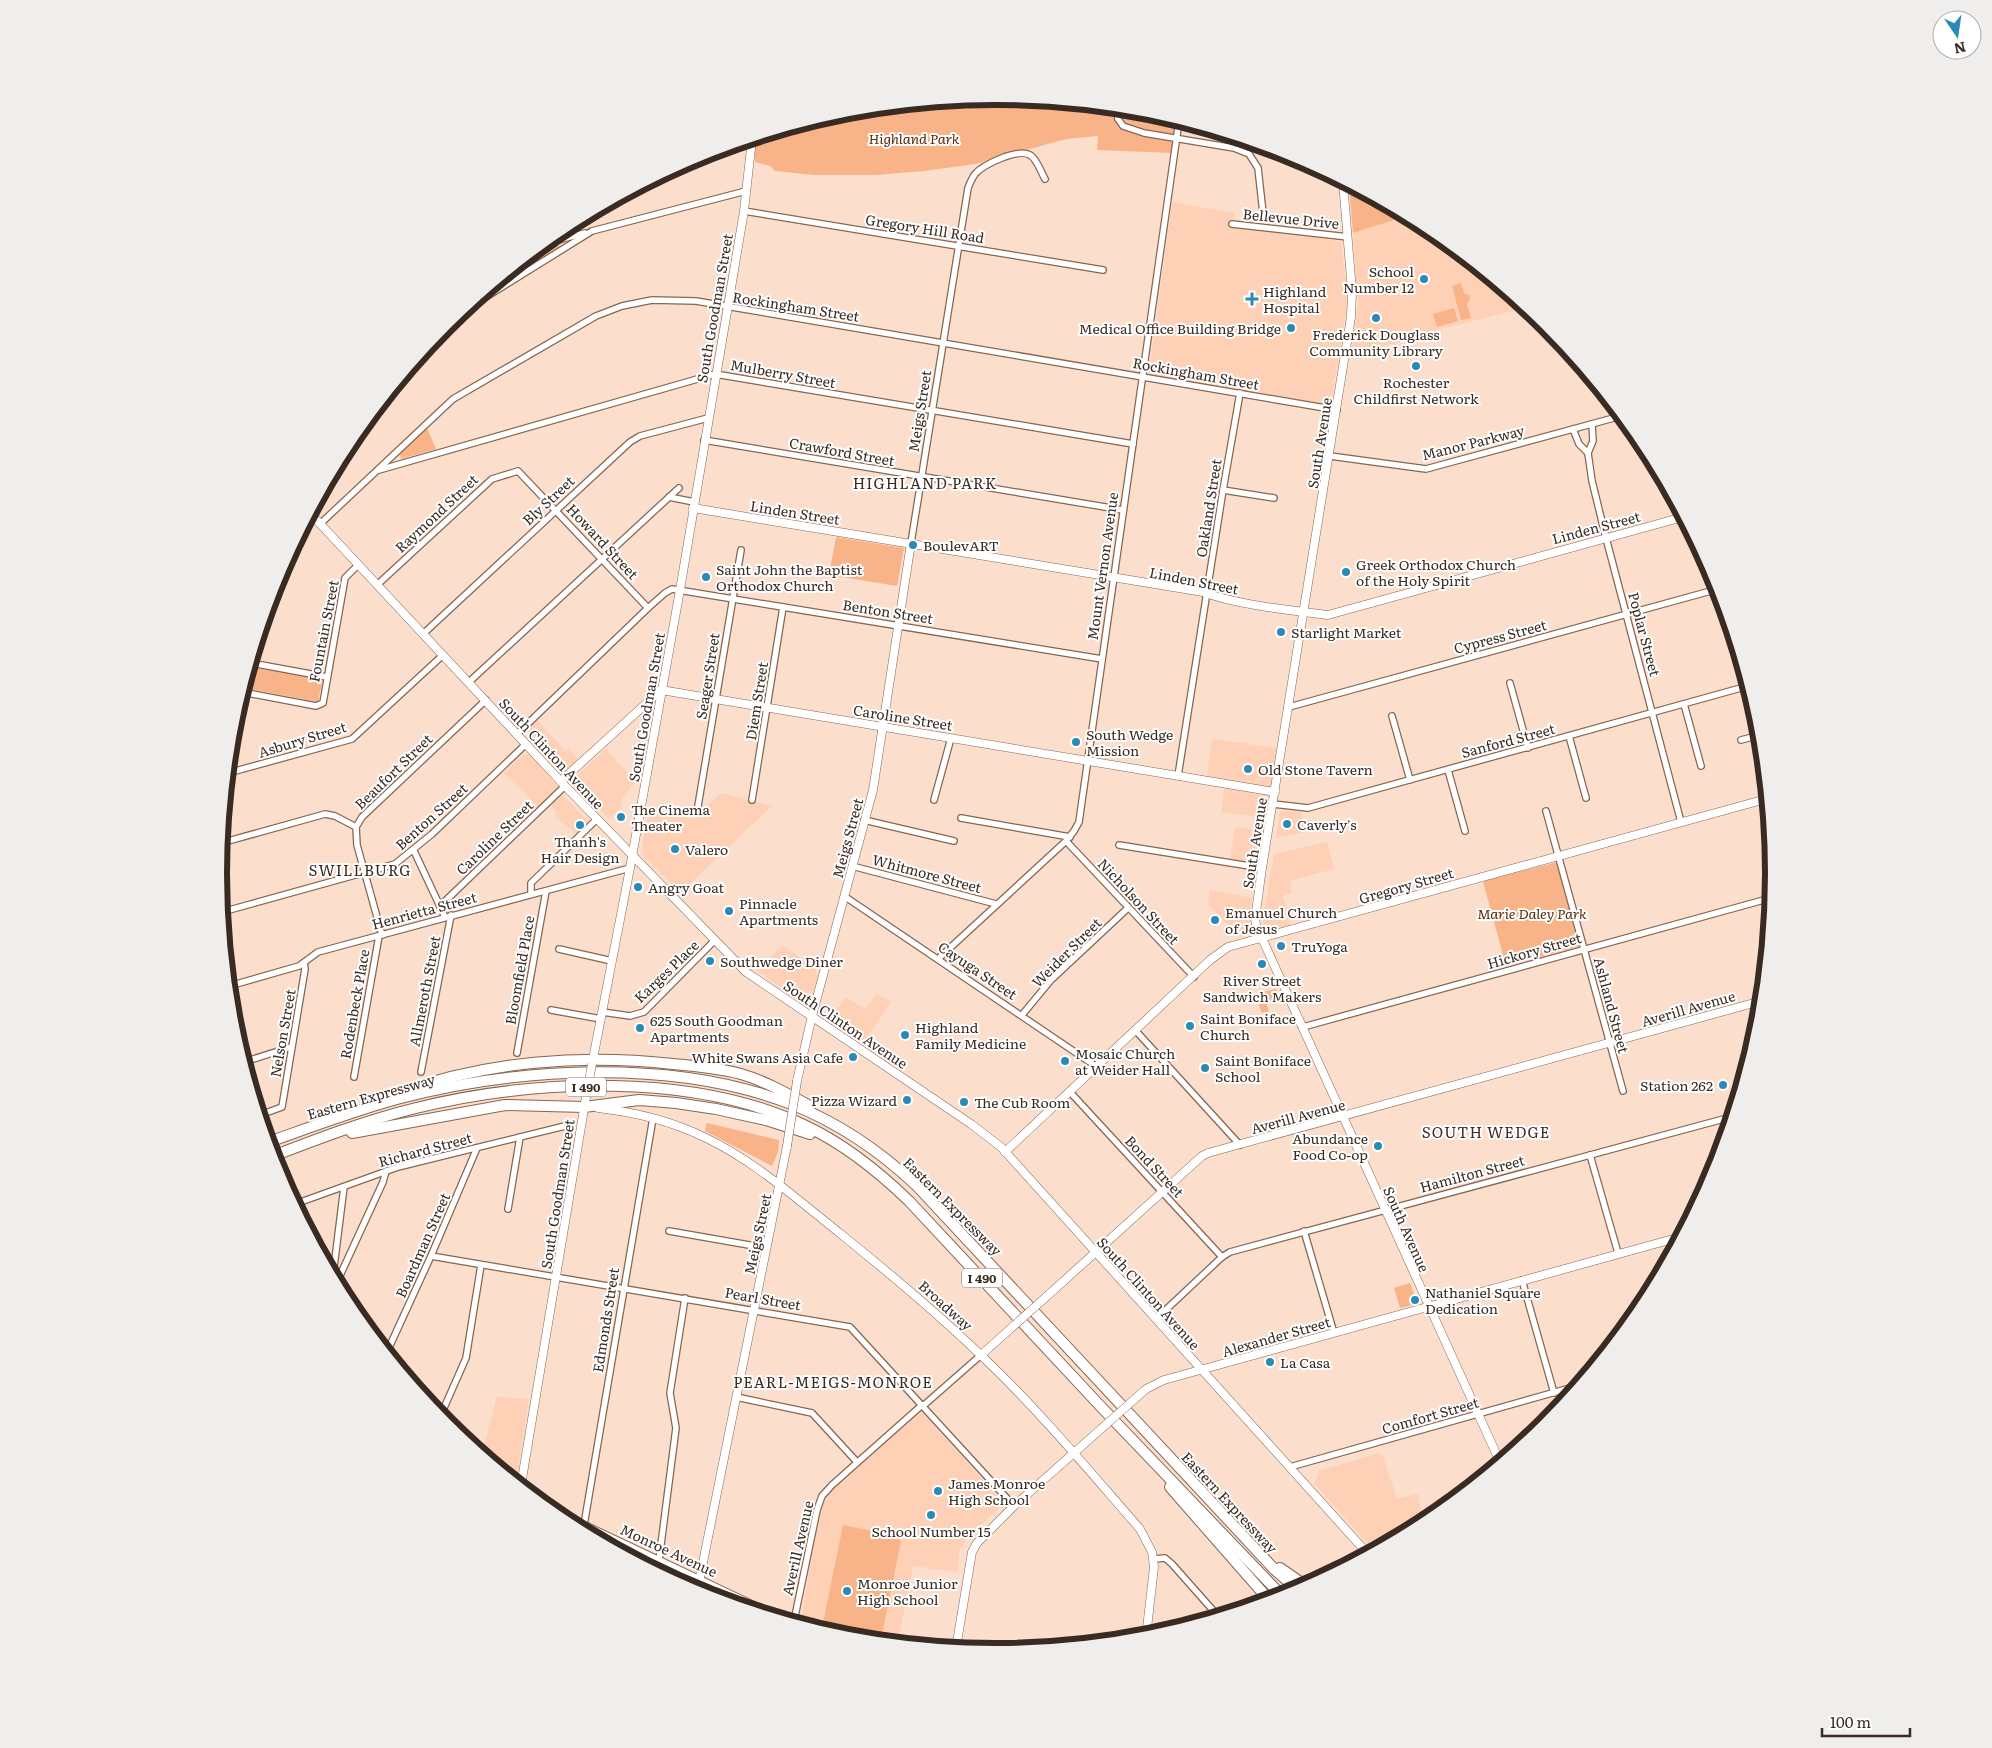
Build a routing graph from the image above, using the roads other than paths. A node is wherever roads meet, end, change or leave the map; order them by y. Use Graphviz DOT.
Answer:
graph roads {
  1 [pos="1117,115"];
  2 [pos="1178,127"];
  3 [pos="1177,139"];
  4 [pos="751,145"];
  5 [pos="1045,179"];
  6 [pos="1344,188"];
  7 [pos="746,190"];
  8 [pos="744,211"];
  9 [pos="1263,213"];
  10 [pos="1232,224"];
  11 [pos="592,231"];
  12 [pos="1348,237"];
  13 [pos="564,238"];
  14 [pos="958,246"];
  15 [pos="1103,270"];
  16 [pos="503,285"];
  17 [pos="727,308"];
  18 [pos="942,343"];
  19 [pos="715,374"];
  20 [pos="1142,377"];
  21 [pos="1240,393"];
  22 [pos="1337,410"];
  23 [pos="932,412"];
  24 [pos="708,418"];
  25 [pos="1614,418"];
  26 [pos="1592,424"];
  27 [pos="1573,429"];
  28 [pos="704,440"];
  29 [pos="1133,444"];
  30 [pos="1588,452"];
  31 [pos="1330,456"];
  32 [pos="378,470"];
  33 [pos="518,471"];
  34 [pos="921,477"];
  35 [pos="679,488"];
  36 [pos="1223,490"];
  37 [pos="669,497"];
  38 [pos="1274,498"];
  39 [pos="694,505"];
  40 [pos="556,510"];
  41 [pos="1123,510"];
  42 [pos="315,518"];
  43 [pos="1677,518"];
  44 [pos="320,524"];
  45 [pos="1606,538"];
  46 [pos="911,543"];
  47 [pos="741,550"];
  48 [pos="602,559"];
  49 [pos="358,565"];
  50 [pos="1114,577"];
  51 [pos="377,585"];
  52 [pos="680,590"];
  53 [pos="1710,591"];
  54 [pos="1207,594"];
  55 [pos="733,598"];
  56 [pos="783,607"];
  57 [pos="648,608"];
  58 [pos="1304,612"];
  59 [pos="1626,614"];
  60 [pos="898,626"];
  61 [pos="423,634"];
  62 [pos="443,655"];
  63 [pos="1102,659"];
  64 [pos="256,664"];
  65 [pos="326,677"];
  66 [pos="469,682"];
  67 [pos="1510,683"];
  68 [pos="1742,688"];
  69 [pos="661,690"];
  70 [pos="249,693"];
  71 [pos="716,699"];
  72 [pos="486,700"];
  73 [pos="1684,704"];
  74 [pos="767,707"];
  75 [pos="1289,707"];
  76 [pos="1653,713"];
  77 [pos="1392,716"];
  78 [pos="884,727"];
  79 [pos="517,734"];
  80 [pos="1569,736"];
  81 [pos="1752,737"];
  82 [pos="951,738"];
  83 [pos="1741,740"];
  84 [pos="526,744"];
  85 [pos="1528,748"];
  86 [pos="1088,760"];
  87 [pos="1701,766"];
  88 [pos="1448,770"];
  89 [pos="234,771"];
  90 [pos="1178,776"];
  91 [pos="1410,780"];
  92 [pos="563,783"];
  93 [pos="1275,792"];
  94 [pos="1586,798"];
  95 [pos="752,800"];
  96 [pos="934,800"];
  97 [pos="1761,800"];
  98 [pos="1273,804"];
  99 [pos="698,806"];
  100 [pos="1546,811"];
  101 [pos="961,818"];
  102 [pos="597,819"];
  103 [pos="864,820"];
  104 [pos="1681,822"];
  105 [pos="356,827"];
  106 [pos="1465,831"];
  107 [pos="1068,839"];
  108 [pos="228,841"];
  109 [pos="954,841"];
  110 [pos="1119,845"];
  111 [pos="414,850"];
  112 [pos="632,855"];
  113 [pos="1558,855"];
  114 [pos="852,866"];
  115 [pos="630,868"];
  116 [pos="1262,868"];
  117 [pos="365,873"];
  118 [pos="546,891"];
  119 [pos="531,894"];
  120 [pos="844,896"];
  121 [pos="1764,900"];
  122 [pos="996,904"];
  123 [pos="440,906"];
  124 [pos="1128,908"];
  125 [pos="228,910"];
  126 [pos="448,916"];
  127 [pos="381,935"];
  128 [pos="1262,938"];
  129 [pos="715,940"];
  130 [pos="559,949"];
  131 [pos="1584,949"];
  132 [pos="939,958"];
  133 [pos="612,960"];
  134 [pos="304,963"];
  135 [pos="1194,977"];
  136 [pos="236,984"];
  137 [pos="1753,1003"];
  138 [pos="552,1010"];
  139 [pos="602,1015"];
  140 [pos="1022,1015"];
  141 [pos="812,1016"];
  142 [pos="1302,1027"];
  143 [pos="1136,1031"];
  144 [pos="1610,1043"];
  145 [pos="292,1047"];
  146 [pos="517,1053"];
  147 [pos="250,1060"];
  148 [pos="593,1062"];
  149 [pos="1098,1066"];
  150 [pos="421,1072"];
  151 [pos="354,1077"];
  152 [pos="1623,1091"];
  153 [pos="1070,1092"];
  154 [pos="585,1102"];
  155 [pos="266,1113"];
  156 [pos="337,1117"];
  157 [pos="1343,1117"];
  158 [pos="652,1118"];
  159 [pos="1725,1119"];
  160 [pos="565,1126"];
  161 [pos="520,1137"];
  162 [pos="275,1139"];
  163 [pos="314,1140"];
  164 [pos="867,1144"];
  165 [pos="1240,1145"];
  166 [pos="477,1148"];
  167 [pos="1005,1152"];
  168 [pos="280,1153"];
  169 [pos="852,1153"];
  170 [pos="1590,1155"];
  171 [pos="386,1171"];
  172 [pos="780,1186"];
  173 [pos="344,1187"];
  174 [pos="1162,1191"];
  175 [pos="301,1202"];
  176 [pos="508,1209"];
  177 [pos="1385,1209"];
  178 [pos="669,1231"];
  179 [pos="1304,1231"];
  180 [pos="1673,1239"];
  181 [pos="766,1248"];
  182 [pos="1096,1252"];
  183 [pos="1618,1253"];
  184 [pos="432,1256"];
  185 [pos="1222,1257"];
  186 [pos="334,1265"];
  187 [pos="481,1265"];
  188 [pos="340,1275"];
  189 [pos="556,1277"];
  190 [pos="1522,1280"];
  191 [pos="624,1287"];
  192 [pos="685,1298"];
  193 [pos="1429,1306"];
  194 [pos="753,1309"];
  195 [pos="1156,1319"];
  196 [pos="1334,1333"];
  197 [pos="390,1346"];
  198 [pos="981,1355"];
  199 [pos="1202,1370"];
  200 [pos="1566,1389"];
  201 [pos="1554,1393"];
  202 [pos="736,1397"];
  203 [pos="923,1405"];
  204 [pos="444,1409"];
  205 [pos="1104,1410"];
  206 [pos="1479,1414"];
  207 [pos="1074,1454"];
  208 [pos="1498,1456"];
  209 [pos="857,1462"];
  210 [pos="1290,1468"];
  211 [pos="522,1479"];
  212 [pos="1014,1506"];
  213 [pos="584,1523"];
  214 [pos="1246,1540"];
  215 [pos="622,1546"];
  216 [pos="1363,1549"];
  217 [pos="1154,1559"];
  218 [pos="659,1560"];
  219 [pos="699,1579"];
  220 [pos="1298,1581"];
  221 [pos="698,1582"];
  222 [pos="1290,1584"];
  223 [pos="1276,1589"];
  224 [pos="1264,1594"];
  225 [pos="734,1596"];
  226 [pos="1214,1611"];
  227 [pos="795,1616"];
  228 [pos="1147,1628"];
  229 [pos="957,1641"];
  1 -- 3 [label="street"];
  2 -- 3 [label="street, Mount Vernon Avenue"];
  3 -- 9 [label="street, Bellevue Drive"];
  3 -- 20 [label="street, Mount Vernon Avenue"];
  4 -- 7 [label="street, South Goodman Street"];
  5 -- 14 [label="street, Meigs Street"];
  6 -- 12 [label="street, South Avenue"];
  7 -- 8 [label="street, South Goodman Street"];
  7 -- 11 [label="street"];
  8 -- 14 [label="street, Gregory Hill Road"];
  8 -- 17 [label="street, South Goodman Street"];
  10 -- 12 [label="street, Bellevue Drive"];
  11 -- 13 [label="street"];
  11 -- 16 [label="street"];
  12 -- 22 [label="street, South Avenue"];
  14 -- 15 [label="street, Gregory Hill Road"];
  14 -- 18 [label="street, Meigs Street"];
  17 -- 18 [label="street, Rockingham Street"];
  17 -- 19 [label="street, South Goodman Street"];
  17 -- 32 [label="street, Rockingham Street"];
  18 -- 20 [label="street, Rockingham Street"];
  18 -- 23 [label="street, Meigs Street"];
  19 -- 23 [label="street, Mulberry Street"];
  19 -- 24 [label="street, South Goodman Street"];
  19 -- 32 [label="street, Mulberry Street"];
  20 -- 21 [label="street, Rockingham Street"];
  20 -- 29 [label="street, Mount Vernon Avenue"];
  21 -- 22 [label="street, Rockingham Street"];
  21 -- 36 [label="street, Oakland Street"];
  22 -- 31 [label="street, South Avenue"];
  23 -- 29 [label="street, Mulberry Street"];
  23 -- 34 [label="street, Meigs Street"];
  24 -- 28 [label="street, South Goodman Street"];
  24 -- 40 [label="street, Bly Street"];
  25 -- 26 [label="street, Manor Parkway"];
  26 -- 27 [label="street, Manor Parkway"];
  26 -- 30 [label="street, Poplar Street"];
  27 -- 30 [label="street, Poplar Street"];
  27 -- 31 [label="street, Manor Parkway"];
  28 -- 34 [label="street, Crawford Street"];
  28 -- 39 [label="street, South Goodman Street"];
  29 -- 41 [label="street, Mount Vernon Avenue"];
  30 -- 45 [label="street, Poplar Street"];
  31 -- 58 [label="street, South Avenue"];
  32 -- 44 [label="street, Rockingham Street"];
  33 -- 40 [label="street, Howard Street"];
  33 -- 51 [label="street, Raymond Street"];
  34 -- 41 [label="street, Crawford Street"];
  34 -- 46 [label="street, Meigs Street"];
  35 -- 37 [label="street"];
  36 -- 38 [label="street"];
  36 -- 54 [label="street, Oakland Street"];
  37 -- 39 [label="street, Linden Street"];
  37 -- 48 [label="street"];
  39 -- 46 [label="street, Linden Street"];
  39 -- 52 [label="street, South Goodman Street"];
  40 -- 48 [label="street, Howard Street"];
  40 -- 61 [label="street, Bly Street"];
  41 -- 50 [label="street, Mount Vernon Avenue"];
  42 -- 44 [label="street, South Clinton Avenue"];
  43 -- 45 [label="street, Linden Street"];
  44 -- 49 [label="street, South Clinton Avenue"];
  45 -- 58 [label="street, Linden Street"];
  45 -- 59 [label="street, Poplar Street"];
  46 -- 50 [label="street, Linden Street"];
  46 -- 60 [label="street, Meigs Street"];
  47 -- 55 [label="street, Seager Street"];
  48 -- 57 [label="street, Howard Street"];
  48 -- 66 [label="street"];
  49 -- 51 [label="street, South Clinton Avenue"];
  49 -- 65 [label="street, Fountain Street"];
  50 -- 54 [label="street, Linden Street"];
  50 -- 63 [label="street, Mount Vernon Avenue"];
  51 -- 61 [label="street, South Clinton Avenue"];
  52 -- 55 [label="street, Benton Street"];
  52 -- 57 [label="street"];
  52 -- 69 [label="street, South Goodman Street"];
  53 -- 59 [label="street, Cypress Street"];
  54 -- 58 [label="street, Linden Street"];
  54 -- 90 [label="street, Oakland Street"];
  55 -- 56 [label="street, Benton Street"];
  55 -- 71 [label="street, Seager Street"];
  56 -- 60 [label="street, Benton Street"];
  56 -- 74 [label="street, Diem Street"];
  57 -- 79 [label="street"];
  58 -- 75 [label="street, South Avenue"];
  59 -- 75 [label="street, Cypress Street"];
  59 -- 76 [label="street, Poplar Street"];
  60 -- 63 [label="street, Benton Street"];
  60 -- 78 [label="street, Meigs Street"];
  61 -- 62 [label="street, South Clinton Avenue"];
  62 -- 66 [label="street, South Clinton Avenue"];
  62 -- 89 [label="street, Asbury Street"];
  63 -- 86 [label="street, Mount Vernon Avenue"];
  64 -- 65 [label="street"];
  65 -- 70 [label="street, Fountain Street"];
  66 -- 72 [label="street, South Clinton Avenue"];
  67 -- 85 [label="street"];
  68 -- 73 [label="street, Sanford Street"];
  69 -- 71 [label="street, Caroline Street"];
  69 -- 92 [label="street, Caroline Street"];
  69 -- 112 [label="street, South Goodman Street"];
  71 -- 74 [label="street, Caroline Street"];
  71 -- 99 [label="street, Seager Street"];
  72 -- 79 [label="street, South Clinton Avenue"];
  72 -- 105 [label="street, Beaufort Street"];
  73 -- 76 [label="street, Sanford Street"];
  73 -- 87 [label="street"];
  74 -- 78 [label="street, Caroline Street"];
  74 -- 95 [label="street, Diem Street"];
  75 -- 93 [label="street, South Avenue"];
  76 -- 80 [label="street, Sanford Street"];
  76 -- 104 [label="street, Poplar Street"];
  77 -- 91 [label="street"];
  78 -- 82 [label="street, Caroline Street"];
  78 -- 103 [label="street, Meigs Street"];
  79 -- 84 [label="street, South Clinton Avenue"];
  80 -- 85 [label="street, Sanford Street"];
  80 -- 94 [label="street"];
  81 -- 83 [label="street"];
  82 -- 86 [label="street, Caroline Street"];
  82 -- 96 [label="street"];
  84 -- 92 [label="street, South Clinton Avenue"];
  84 -- 111 [label="street, Benton Street"];
  85 -- 88 [label="street, Sanford Street"];
  86 -- 90 [label="street, Caroline Street"];
  86 -- 107 [label="street, Mount Vernon Avenue"];
  88 -- 91 [label="street, Sanford Street"];
  88 -- 106 [label="street"];
  90 -- 93 [label="street, Caroline Street"];
  91 -- 98 [label="street, Sanford Street"];
  92 -- 102 [label="street, South Clinton Avenue"];
  92 -- 123 [label="street, Caroline Street"];
  93 -- 98 [label="street, South Avenue"];
  97 -- 104 [label="street, Gregory Street"];
  98 -- 116 [label="street, South Avenue"];
  100 -- 113 [label="street, Ashland Street"];
  101 -- 107 [label="street"];
  102 -- 112 [label="street, South Clinton Avenue"];
  102 -- 119 [label="street"];
  103 -- 109 [label="street"];
  103 -- 114 [label="street, Meigs Street"];
  104 -- 113 [label="street, Gregory Street"];
  105 -- 108 [label="street"];
  105 -- 117 [label="street, Beaufort Street"];
  107 -- 122 [label="street, Mount Vernon Avenue"];
  107 -- 124 [label="street, Nicholson Street"];
  110 -- 116 [label="street"];
  111 -- 117 [label="street, Benton Street"];
  111 -- 123 [label="street"];
  112 -- 115 [label="street, South Goodman Street"];
  112 -- 129 [label="street, South Clinton Avenue"];
  113 -- 128 [label="street, Gregory Street"];
  113 -- 131 [label="street, Ashland Street"];
  114 -- 120 [label="street, Meigs Street"];
  114 -- 122 [label="street, Whitmore Street"];
  115 -- 118 [label="street, Henrietta Street"];
  115 -- 133 [label="street, South Goodman Street"];
  116 -- 128 [label="street, South Avenue"];
  117 -- 125 [label="street, Benton Street"];
  117 -- 127 [label="street, Beaufort Street"];
  118 -- 119 [label="street, Henrietta Street"];
  118 -- 146 [label="street, Bloomfield Place"];
  119 -- 126 [label="street, Henrietta Street"];
  120 -- 132 [label="street, Cayuga Street"];
  120 -- 141 [label="street, Meigs Street"];
  121 -- 131 [label="street, Hickory Street"];
  122 -- 132 [label="street, Mount Vernon Avenue"];
  123 -- 126 [label="street"];
  124 -- 135 [label="street, Nicholson Street"];
  124 -- 140 [label="street, Weider Street"];
  126 -- 127 [label="street, Henrietta Street"];
  126 -- 150 [label="street, Allmeroth Street"];
  127 -- 134 [label="street, Henrietta Street"];
  127 -- 151 [label="street, Rodenbeck Place"];
  128 -- 135 [label="street, Gregory Street"];
  128 -- 142 [label="street, South Avenue"];
  129 -- 139 [label="street, Karges Place"];
  129 -- 141 [label="street, South Clinton Avenue"];
  130 -- 133 [label="street"];
  131 -- 142 [label="street, Hickory Street"];
  131 -- 144 [label="street, Ashland Street"];
  132 -- 140 [label="street, Cayuga Street"];
  133 -- 139 [label="street, South Goodman Street"];
  134 -- 136 [label="street, Henrietta Street"];
  134 -- 145 [label="street, Nelson Street"];
  135 -- 143 [label="street, Gregory Street"];
  137 -- 144 [label="street, Averill Avenue"];
  138 -- 139 [label="street, Karges Place"];
  139 -- 148 [label="street, South Goodman Street"];
  140 -- 149 [label="street, Cayuga Street"];
  141 -- 167 [label="street, South Clinton Avenue"];
  141 -- 172 [label="street, Meigs Street, bridge"];
  142 -- 157 [label="street, South Avenue"];
  143 -- 149 [label="street, Gregory Street"];
  143 -- 165 [label="street"];
  144 -- 152 [label="street, Ashland Street"];
  144 -- 157 [label="street, Averill Avenue"];
  145 -- 147 [label="street"];
  145 -- 155 [label="street, Nelson Street"];
  148 -- 154 [label="street, South Goodman Street, bridge"];
  148 -- 156 [label="highway"];
  148 -- 164 [label="highway"];
  149 -- 153 [label="street, Gregory Street"];
  153 -- 167 [label="street, Gregory Street"];
  153 -- 174 [label="street, Bond Street"];
  154 -- 158 [label="street, Broadway"];
  154 -- 163 [label="highway"];
  154 -- 169 [label="highway"];
  154 -- 189 [label="street, South Goodman Street"];
  156 -- 162 [label="highway, Eastern Expressway / I 490"];
  156 -- 164 [label="highway, Eastern Expressway / I 490"];
  157 -- 165 [label="street, Averill Avenue"];
  157 -- 177 [label="street, South Avenue"];
  158 -- 172 [label="street, Broadway"];
  158 -- 191 [label="street, Edmonds Street"];
  159 -- 170 [label="street, Hamilton Street"];
  160 -- 161 [label="street, Richard Street"];
  161 -- 166 [label="street, Richard Street"];
  161 -- 176 [label="street"];
  163 -- 168 [label="highway, Eastern Expressway / I 490"];
  163 -- 169 [label="highway, Eastern Expressway / I 490"];
  164 -- 214 [label="highway, Eastern Expressway / I 490"];
  165 -- 174 [label="street, Averill Avenue"];
  166 -- 171 [label="street, Richard Street"];
  166 -- 184 [label="street, Boardman Street"];
  167 -- 182 [label="street, South Clinton Avenue"];
  169 -- 205 [label="highway, Eastern Expressway / I 490"];
  170 -- 177 [label="street, Hamilton Street"];
  170 -- 183 [label="street"];
  171 -- 173 [label="street, Richard Street"];
  171 -- 188 [label="street"];
  172 -- 181 [label="street, Meigs Street"];
  172 -- 198 [label="street, Broadway"];
  173 -- 175 [label="street, Richard Street"];
  173 -- 186 [label="street"];
  174 -- 182 [label="street, Averill Avenue"];
  174 -- 185 [label="street, Bond Street"];
  177 -- 179 [label="street, Hamilton Street"];
  177 -- 193 [label="street, South Avenue"];
  178 -- 181 [label="street"];
  179 -- 185 [label="street, Hamilton Street"];
  179 -- 196 [label="street"];
  180 -- 183 [label="street, Alexander Street"];
  181 -- 194 [label="street, Meigs Street"];
  182 -- 195 [label="street, South Clinton Avenue"];
  182 -- 198 [label="street, Averill Avenue, bridge"];
  183 -- 190 [label="street, Alexander Street"];
  184 -- 187 [label="street, Pearl Street"];
  184 -- 197 [label="street, Boardman Street"];
  185 -- 195 [label="street, Hamilton Street"];
  187 -- 189 [label="street, Pearl Street"];
  187 -- 204 [label="street"];
  189 -- 191 [label="street, Pearl Street"];
  189 -- 211 [label="street, South Goodman Street"];
  190 -- 193 [label="street, Alexander Street"];
  190 -- 201 [label="street"];
  191 -- 192 [label="street, Pearl Street"];
  191 -- 213 [label="street, Edmonds Street"];
  192 -- 194 [label="street, Pearl Street"];
  192 -- 218 [label="street"];
  193 -- 196 [label="street, Alexander Street"];
  193 -- 206 [label="street, South Avenue"];
  194 -- 202 [label="street, Meigs Street"];
  194 -- 203 [label="street, Pearl Street"];
  195 -- 199 [label="street, South Clinton Avenue"];
  196 -- 199 [label="street, Alexander Street"];
  198 -- 203 [label="street, Averill Avenue"];
  198 -- 207 [label="street, Broadway"];
  199 -- 207 [label="street, Alexander Street, bridge"];
  199 -- 210 [label="street, South Clinton Avenue"];
  200 -- 201 [label="street, Comfort Street"];
  201 -- 206 [label="street, Comfort Street"];
  202 -- 209 [label="street"];
  202 -- 219 [label="street, Meigs Street"];
  203 -- 209 [label="street, Averill Avenue"];
  203 -- 212 [label="street, Pearl Street"];
  205 -- 223 [label="highway, Eastern Expressway / I 490"];
  205 -- 224 [label="highway"];
  206 -- 208 [label="street, South Avenue"];
  206 -- 210 [label="street, Comfort Street"];
  207 -- 212 [label="street, Alexander Street"];
  207 -- 217 [label="street, Broadway"];
  209 -- 227 [label="street, Averill Avenue"];
  210 -- 216 [label="street, South Clinton Avenue"];
  212 -- 229 [label="street, Alexander Street"];
  214 -- 220 [label="highway"];
  214 -- 222 [label="highway, Eastern Expressway / I 490"];
  215 -- 218 [label="main road, Monroe Avenue"];
  217 -- 226 [label="street"];
  217 -- 228 [label="street"];
  218 -- 219 [label="main road, Monroe Avenue"];
  219 -- 221 [label="street, Meigs Street"];
  219 -- 225 [label="main road, Monroe Avenue"];
}
